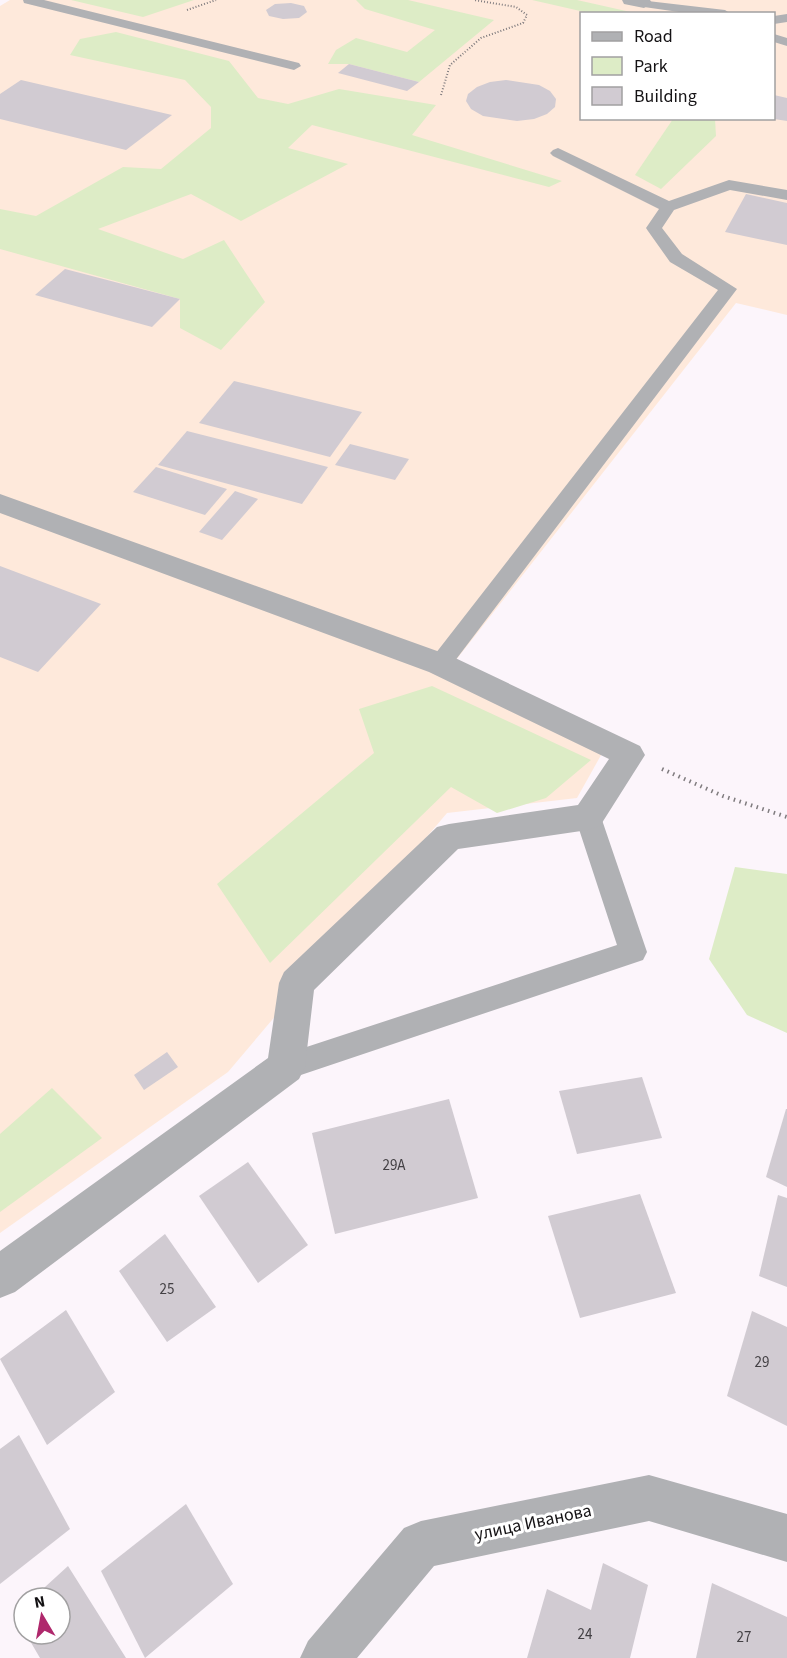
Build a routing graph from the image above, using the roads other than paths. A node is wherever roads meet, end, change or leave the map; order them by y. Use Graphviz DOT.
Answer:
graph roads {
  1 [pos="29,0"];
  2 [pos="642,1"];
  3 [pos="678,12"];
  4 [pos="712,12"];
  5 [pos="294,66"];
  6 [pos="558,153"];
  7 [pos="787,195"];
  8 [pos="668,207"];
  9 [pos="0,503"];
  10 [pos="440,664"];
  11 [pos="588,817"];
  12 [pos="286,1067"];
  13 [pos="0,1277"];
  14 [pos="787,1538"];
  15 [pos="326,1658"];
  1 -- 5 [label="lane"];
  2 -- 3 [label="lane"];
  2 -- 4 [label="lane"];
  6 -- 8 [label="lane"];
  7 -- 8 [label="lane"];
  8 -- 10 [label="lane"];
  9 -- 10 [label="street"];
  10 -- 11 [label="street"];
  11 -- 12 [label="street"];
  11 -- 12 [label="lane"];
  12 -- 13 [label="street"];
  14 -- 15 [label="street, улица Иванова"];
}
